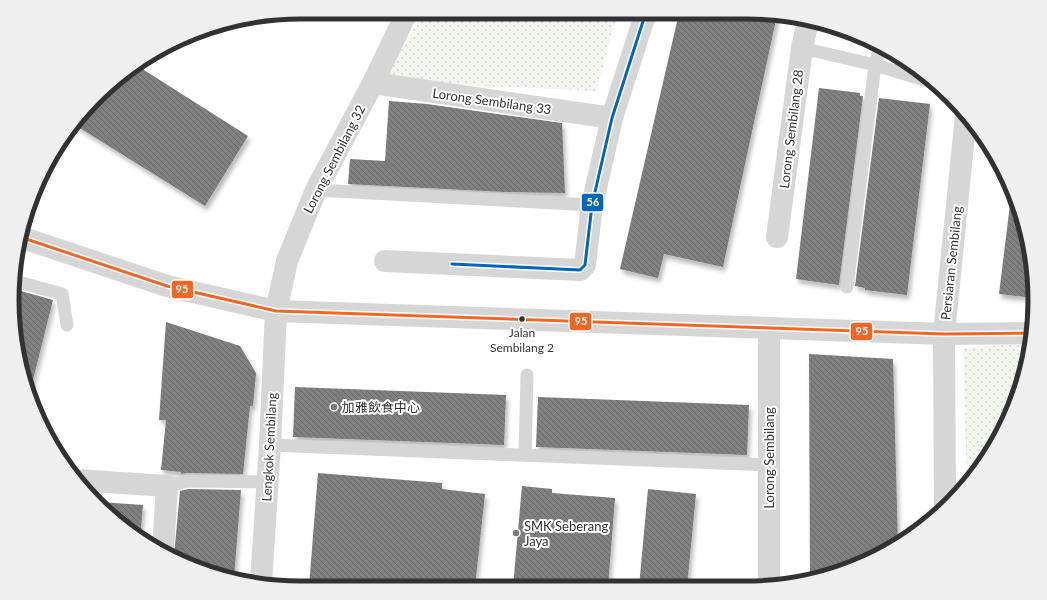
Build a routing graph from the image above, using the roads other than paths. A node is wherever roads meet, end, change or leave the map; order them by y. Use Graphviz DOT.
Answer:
graph roads {
  1 [pos="404,19"];
  2 [pos="644,19"];
  3 [pos="807,25"];
  4 [pos="802,48"];
  5 [pos="879,52"];
  6 [pos="875,65"];
  7 [pos="920,78"];
  8 [pos="373,83"];
  9 [pos="612,118"];
  10 [pos="965,123"];
  11 [pos="316,190"];
  12 [pos="592,205"];
  13 [pos="777,237"];
  14 [pos="26,239"];
  15 [pos="385,261"];
  16 [pos="20,282"];
  17 [pos="847,287"];
  18 [pos="276,311"];
  19 [pos="67,325"];
  20 [pos="769,328"];
  21 [pos="1026,333"];
  22 [pos="944,334"];
  23 [pos="527,375"];
  24 [pos="270,445"];
  25 [pos="525,455"];
  26 [pos="768,465"];
  27 [pos="268,482"];
  28 [pos="88,484"];
  29 [pos="167,486"];
  30 [pos="945,500"];
  31 [pos="163,545"];
  32 [pos="261,579"];
  33 [pos="769,580"];
  1 -- 8 [label="street, Lorong Sembilang 32"];
  2 -- 9 [label="street"];
  3 -- 4 [label="street, Lorong Sembilang 28"];
  4 -- 6 [label="lane"];
  4 -- 13 [label="street, Lorong Sembilang 28"];
  5 -- 6 [label="lane"];
  6 -- 7 [label="lane"];
  6 -- 17 [label="lane"];
  8 -- 9 [label="street, Lorong Sembilang 33"];
  8 -- 11 [label="street, Lorong Sembilang 32"];
  9 -- 12 [label="street"];
  10 -- 22 [label="street, Persiaran Sembilang"];
  11 -- 12 [label="lane"];
  11 -- 18 [label="street, Lorong Sembilang 32"];
  12 -- 15 [label="street"];
  14 -- 18 [label="street"];
  16 -- 19 [label="lane"];
  18 -- 20 [label="street"];
  18 -- 24 [label="street, Lengkok Sembilang"];
  20 -- 22 [label="street"];
  20 -- 26 [label="street, Lorong Sembilang"];
  21 -- 22 [label="street"];
  22 -- 30 [label="street, Persiaran Sembilang"];
  23 -- 25 [label="lane"];
  24 -- 25 [label="lane"];
  24 -- 27 [label="street, Lengkok Sembilang"];
  25 -- 26 [label="lane"];
  26 -- 33 [label="street, Lorong Sembilang"];
  27 -- 29 [label="lane"];
  27 -- 32 [label="street, Lengkok Sembilang"];
  28 -- 29 [label="street"];
  29 -- 31 [label="street"];
}
